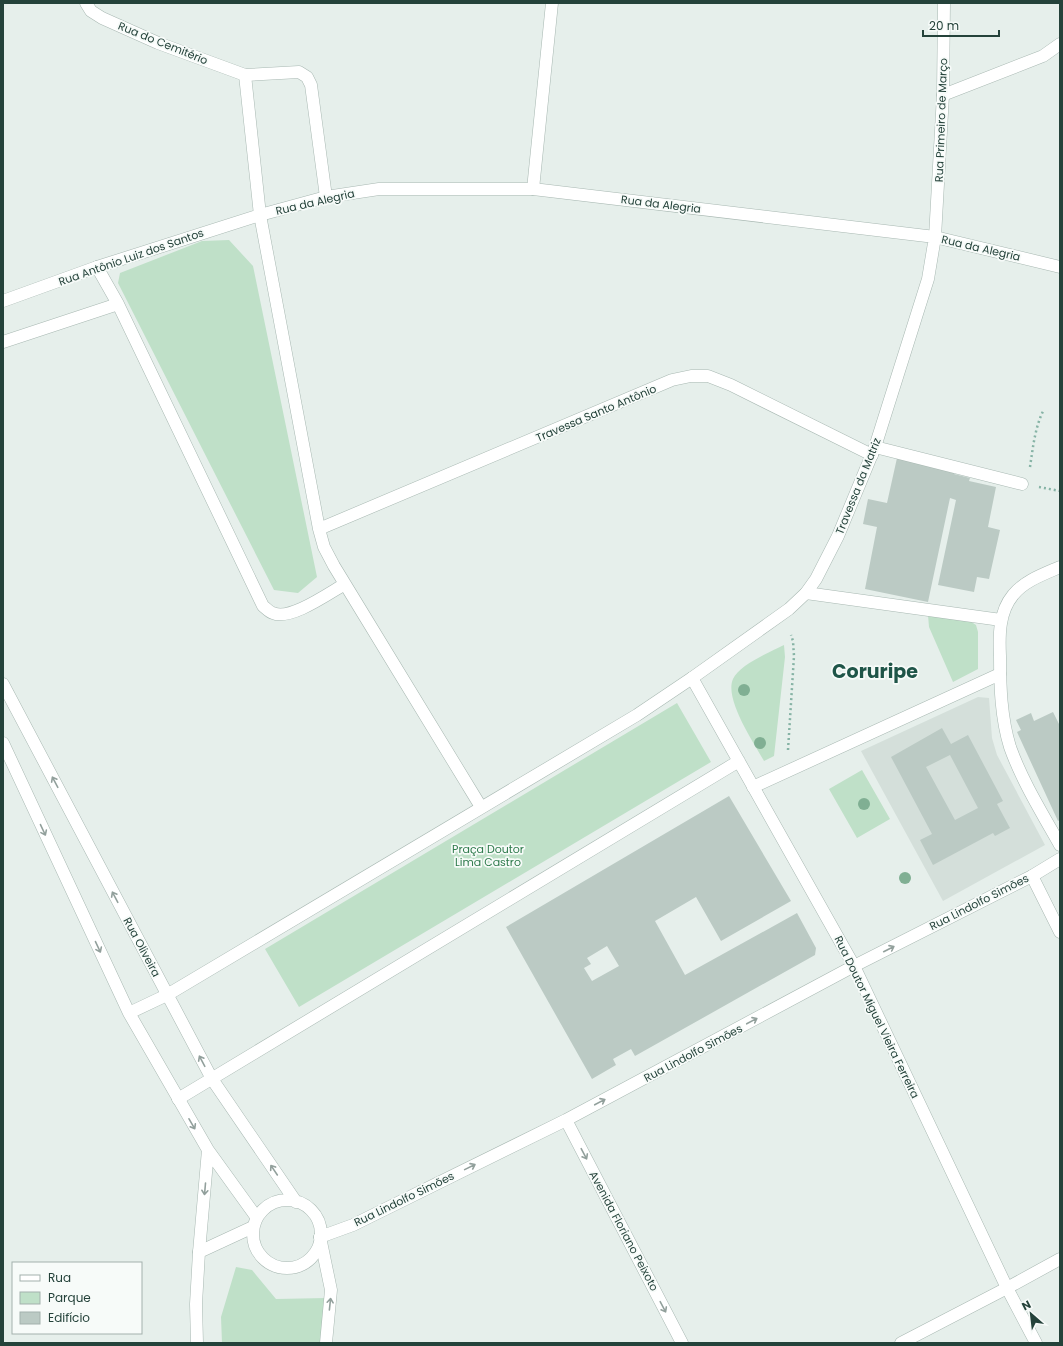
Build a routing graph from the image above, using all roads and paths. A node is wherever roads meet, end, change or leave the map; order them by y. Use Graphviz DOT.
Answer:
graph roads {
  1 [pos="86,3"];
  2 [pos="552,3"];
  3 [pos="944,3"];
  4 [pos="1060,44"];
  5 [pos="245,75"];
  6 [pos="942,95"];
  7 [pos="533,189"];
  8 [pos="326,197"];
  9 [pos="260,214"];
  10 [pos="935,237"];
  11 [pos="97,267"];
  12 [pos="1060,267"];
  13 [pos="3,301"];
  14 [pos="118,304"];
  15 [pos="3,342"];
  16 [pos="1044,409"];
  17 [pos="873,451"];
  18 [pos="1030,470"];
  19 [pos="1022,484"];
  20 [pos="319,530"];
  21 [pos="1060,568"];
  22 [pos="345,584"];
  23 [pos="806,593"];
  24 [pos="1001,620"];
  25 [pos="791,635"];
  26 [pos="1000,674"];
  27 [pos="692,678"];
  28 [pos="3,684"];
  29 [pos="3,744"];
  30 [pos="739,761"];
  31 [pos="788,771"];
  32 [pos="753,787"];
  33 [pos="481,807"];
  34 [pos="1060,845"];
  35 [pos="1060,859"];
  36 [pos="1032,876"];
  37 [pos="1060,932"];
  38 [pos="854,966"];
  39 [pos="167,995"];
  40 [pos="129,1013"];
  41 [pos="212,1079"];
  42 [pos="178,1099"];
  43 [pos="566,1120"];
  44 [pos="208,1150"];
  45 [pos="296,1202"];
  46 [pos="255,1222"];
  47 [pos="320,1237"];
  48 [pos="199,1252"];
  49 [pos="1060,1259"];
  50 [pos="1007,1288"];
  51 [pos="197,1343"];
  52 [pos="326,1343"];
  53 [pos="682,1343"];
  54 [pos="901,1343"];
  55 [pos="1036,1343"];
  1 -- 5 [label="street, Rua do Cemitério"];
  2 -- 7 [label="street"];
  3 -- 6 [label="street, Rua Primeiro de Março"];
  4 -- 6 [label="street"];
  5 -- 8 [label="street, Rua do Cemitério"];
  5 -- 9 [label="street"];
  6 -- 10 [label="street, Rua Primeiro de Março"];
  7 -- 8 [label="street, Rua da Alegria"];
  7 -- 10 [label="street, Rua da Alegria"];
  8 -- 9 [label="street, Rua da Alegria"];
  9 -- 11 [label="street, Rua Antônio Luiz dos Santos"];
  9 -- 20 [label="street"];
  10 -- 12 [label="street, Rua da Alegria"];
  10 -- 17 [label="street, Travessa da Matriz"];
  11 -- 13 [label="street, Rua Antônio Luiz dos Santos"];
  11 -- 14 [label="street"];
  14 -- 15 [label="street"];
  14 -- 22 [label="street"];
  16 -- 18 [label="path"];
  17 -- 19 [label="street, Travessa Santo Antônio"];
  17 -- 20 [label="street, Travessa Santo Antônio"];
  17 -- 23 [label="street, Travessa da Matriz"];
  20 -- 22 [label="street"];
  21 -- 24 [label="street"];
  22 -- 33 [label="street"];
  23 -- 24 [label="street"];
  23 -- 27 [label="street, Travessa da Matriz"];
  24 -- 26 [label="street"];
  25 -- 31 [label="path"];
  26 -- 31 [label="street"];
  26 -- 34 [label="street"];
  27 -- 30 [label="street, Rua Doutor Miguel Vieira Ferreira"];
  27 -- 33 [label="street"];
  39 -- 28 [label="street, Rua Oliveira, one-way"];
  29 -- 40 [label="street, one-way"];
  30 -- 32 [label="street, Rua Doutor Miguel Vieira Ferreira"];
  30 -- 41 [label="street"];
  31 -- 32 [label="street"];
  32 -- 38 [label="street, Rua Doutor Miguel Vieira Ferreira"];
  33 -- 39 [label="street"];
  35 -- 36 [label="street, Rua Lindolfo Simões"];
  36 -- 37 [label="street"];
  38 -- 36 [label="street, Rua Lindolfo Simões, one-way"];
  43 -- 38 [label="street, Rua Lindolfo Simões, one-way"];
  38 -- 50 [label="street, Rua Doutor Miguel Vieira Ferreira"];
  39 -- 40 [label="street"];
  41 -- 39 [label="street, Rua Oliveira, one-way"];
  40 -- 42 [label="street"];
  41 -- 42 [label="street"];
  45 -- 41 [label="street, Rua Oliveira, one-way"];
  42 -- 44 [label="street, one-way"];
  47 -- 43 [label="street, Rua Lindolfo Simões, one-way"];
  43 -- 53 [label="street, Avenida Floriano Peixoto, one-way"];
  44 -- 46 [label="street"];
  44 -- 48 [label="street, one-way"];
  45 -- 46 [label="street"];
  45 -- 47 [label="street"];
  46 -- 47 [label="street"];
  46 -- 48 [label="street"];
  52 -- 47 [label="street, one-way"];
  48 -- 51 [label="street"];
  49 -- 50 [label="street"];
  50 -- 54 [label="street"];
  50 -- 55 [label="street, Rua Doutor Miguel Vieira Ferreira"];
}
